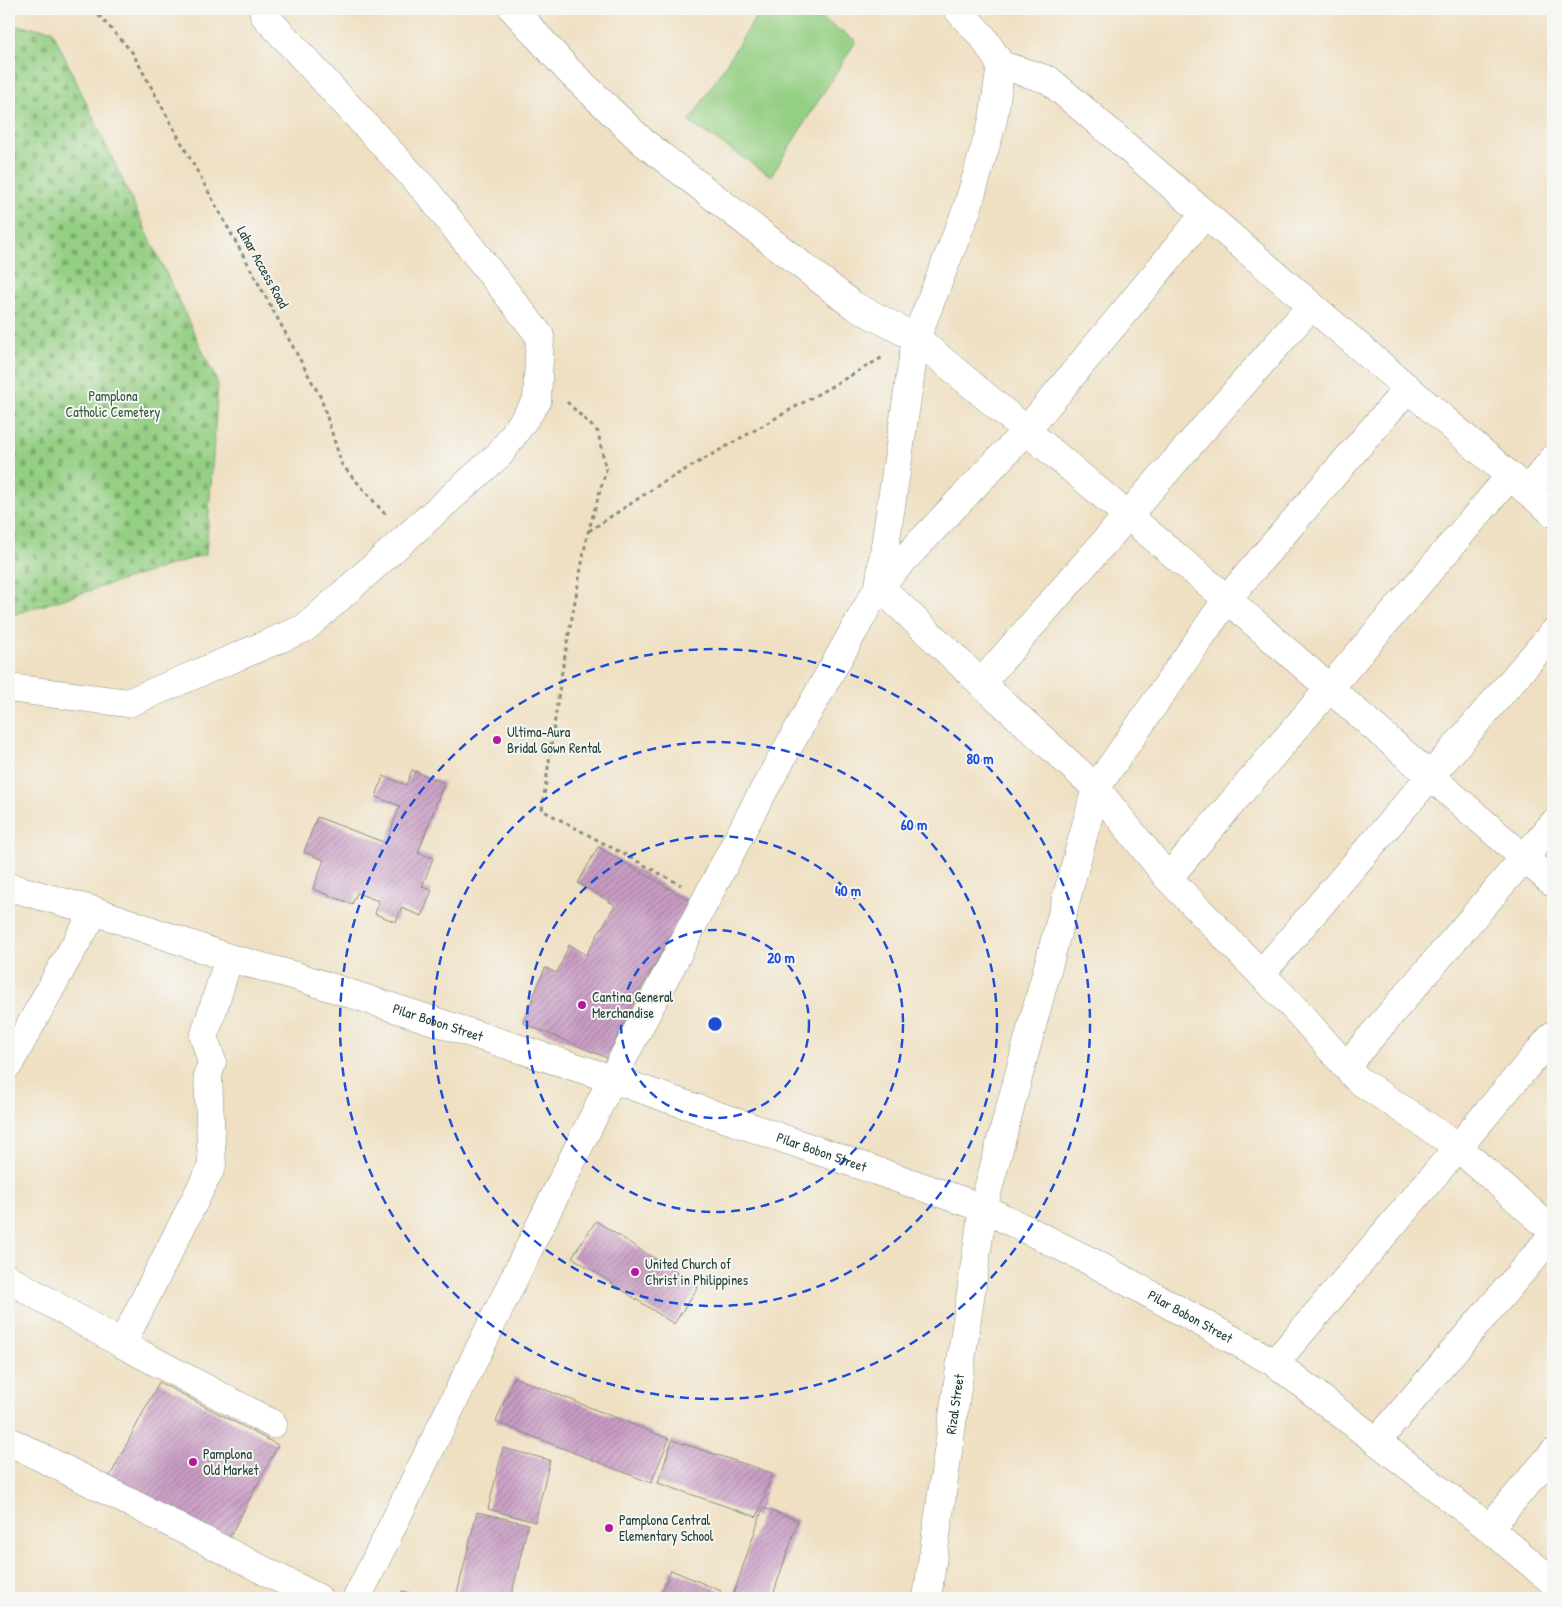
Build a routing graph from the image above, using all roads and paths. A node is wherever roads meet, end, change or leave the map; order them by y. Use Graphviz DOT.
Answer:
graph roads {
  1 [pos="93,9"];
  2 [pos="264,9"];
  3 [pos="513,9"];
  4 [pos="957,9"];
  5 [pos="1001,65"];
  6 [pos="1205,214"];
  7 [pos="1311,306"];
  8 [pos="916,338"];
  9 [pos="537,384"];
  10 [pos="1408,388"];
  11 [pos="1026,431"];
  12 [pos="1553,459"];
  13 [pos="1519,484"];
  14 [pos="1553,513"];
  15 [pos="1128,516"];
  16 [pos="589,532"];
  17 [pos="406,539"];
  18 [pos="879,586"];
  19 [pos="1227,600"];
  20 [pos="1553,633"];
  21 [pos="981,683"];
  22 [pos="9,688"];
  23 [pos="1330,688"];
  24 [pos="1430,776"];
  25 [pos="1096,788"];
  26 [pos="1553,824"];
  27 [pos="1524,858"];
  28 [pos="1168,878"];
  29 [pos="1553,883"];
  30 [pos="9,887"];
  31 [pos="706,898"];
  32 [pos="95,911"];
  33 [pos="229,958"];
  34 [pos="1261,974"];
  35 [pos="1553,1035"];
  36 [pos="9,1064"];
  37 [pos="1346,1066"];
  38 [pos="612,1079"];
  39 [pos="1458,1148"];
  40 [pos="983,1208"];
  41 [pos="1553,1231"];
  42 [pos="1553,1235"];
  43 [pos="9,1279"];
  44 [pos="122,1344"];
  45 [pos="1275,1362"];
  46 [pos="273,1424"];
  47 [pos="9,1441"];
  48 [pos="1377,1441"];
  49 [pos="1553,1453"];
  50 [pos="1489,1528"];
  51 [pos="1553,1582"];
  52 [pos="318,1598"];
  53 [pos="358,1598"];
  54 [pos="927,1598"];
  1 -- 17 [label="path, Lahar Access Road"];
  2 -- 9 [label="street"];
  3 -- 8 [label="street"];
  4 -- 5 [label="street"];
  5 -- 6 [label="street"];
  5 -- 8 [label="street"];
  6 -- 7 [label="street"];
  6 -- 11 [label="street"];
  7 -- 10 [label="street"];
  7 -- 15 [label="street"];
  8 -- 11 [label="street"];
  8 -- 16 [label="path"];
  8 -- 18 [label="street"];
  9 -- 16 [label="path"];
  9 -- 17 [label="street"];
  10 -- 13 [label="street"];
  10 -- 19 [label="street, Rizal Street"];
  11 -- 15 [label="street"];
  11 -- 18 [label="street"];
  12 -- 13 [label="street"];
  13 -- 14 [label="street"];
  13 -- 23 [label="street"];
  15 -- 19 [label="street"];
  15 -- 21 [label="street"];
  16 -- 31 [label="path"];
  17 -- 22 [label="street"];
  18 -- 21 [label="street"];
  18 -- 31 [label="street"];
  19 -- 23 [label="street"];
  19 -- 25 [label="street, Rizal Street"];
  20 -- 24 [label="street"];
  21 -- 25 [label="street"];
  23 -- 24 [label="street"];
  23 -- 28 [label="street"];
  24 -- 27 [label="street"];
  24 -- 34 [label="street"];
  25 -- 28 [label="street"];
  25 -- 40 [label="street, Rizal Street"];
  26 -- 27 [label="street"];
  27 -- 29 [label="street"];
  27 -- 37 [label="street"];
  28 -- 34 [label="street"];
  30 -- 32 [label="street, Pilar Bobon Street"];
  31 -- 38 [label="street"];
  32 -- 33 [label="street, Pilar Bobon Street"];
  32 -- 36 [label="street"];
  33 -- 38 [label="street, Pilar Bobon Street"];
  33 -- 44 [label="street"];
  34 -- 37 [label="street"];
  35 -- 39 [label="street"];
  37 -- 39 [label="street"];
  38 -- 40 [label="street, Pilar Bobon Street"];
  38 -- 53 [label="street"];
  39 -- 41 [label="street"];
  39 -- 45 [label="street"];
  40 -- 45 [label="street, Pilar Bobon Street"];
  40 -- 54 [label="street, Rizal Street"];
  42 -- 48 [label="street"];
  43 -- 44 [label="street"];
  44 -- 46 [label="street"];
  45 -- 48 [label="street, Pilar Bobon Street"];
  47 -- 52 [label="street"];
  48 -- 50 [label="street, Pilar Bobon Street"];
  49 -- 50 [label="street"];
  50 -- 51 [label="street, Pilar Bobon Street"];
}
